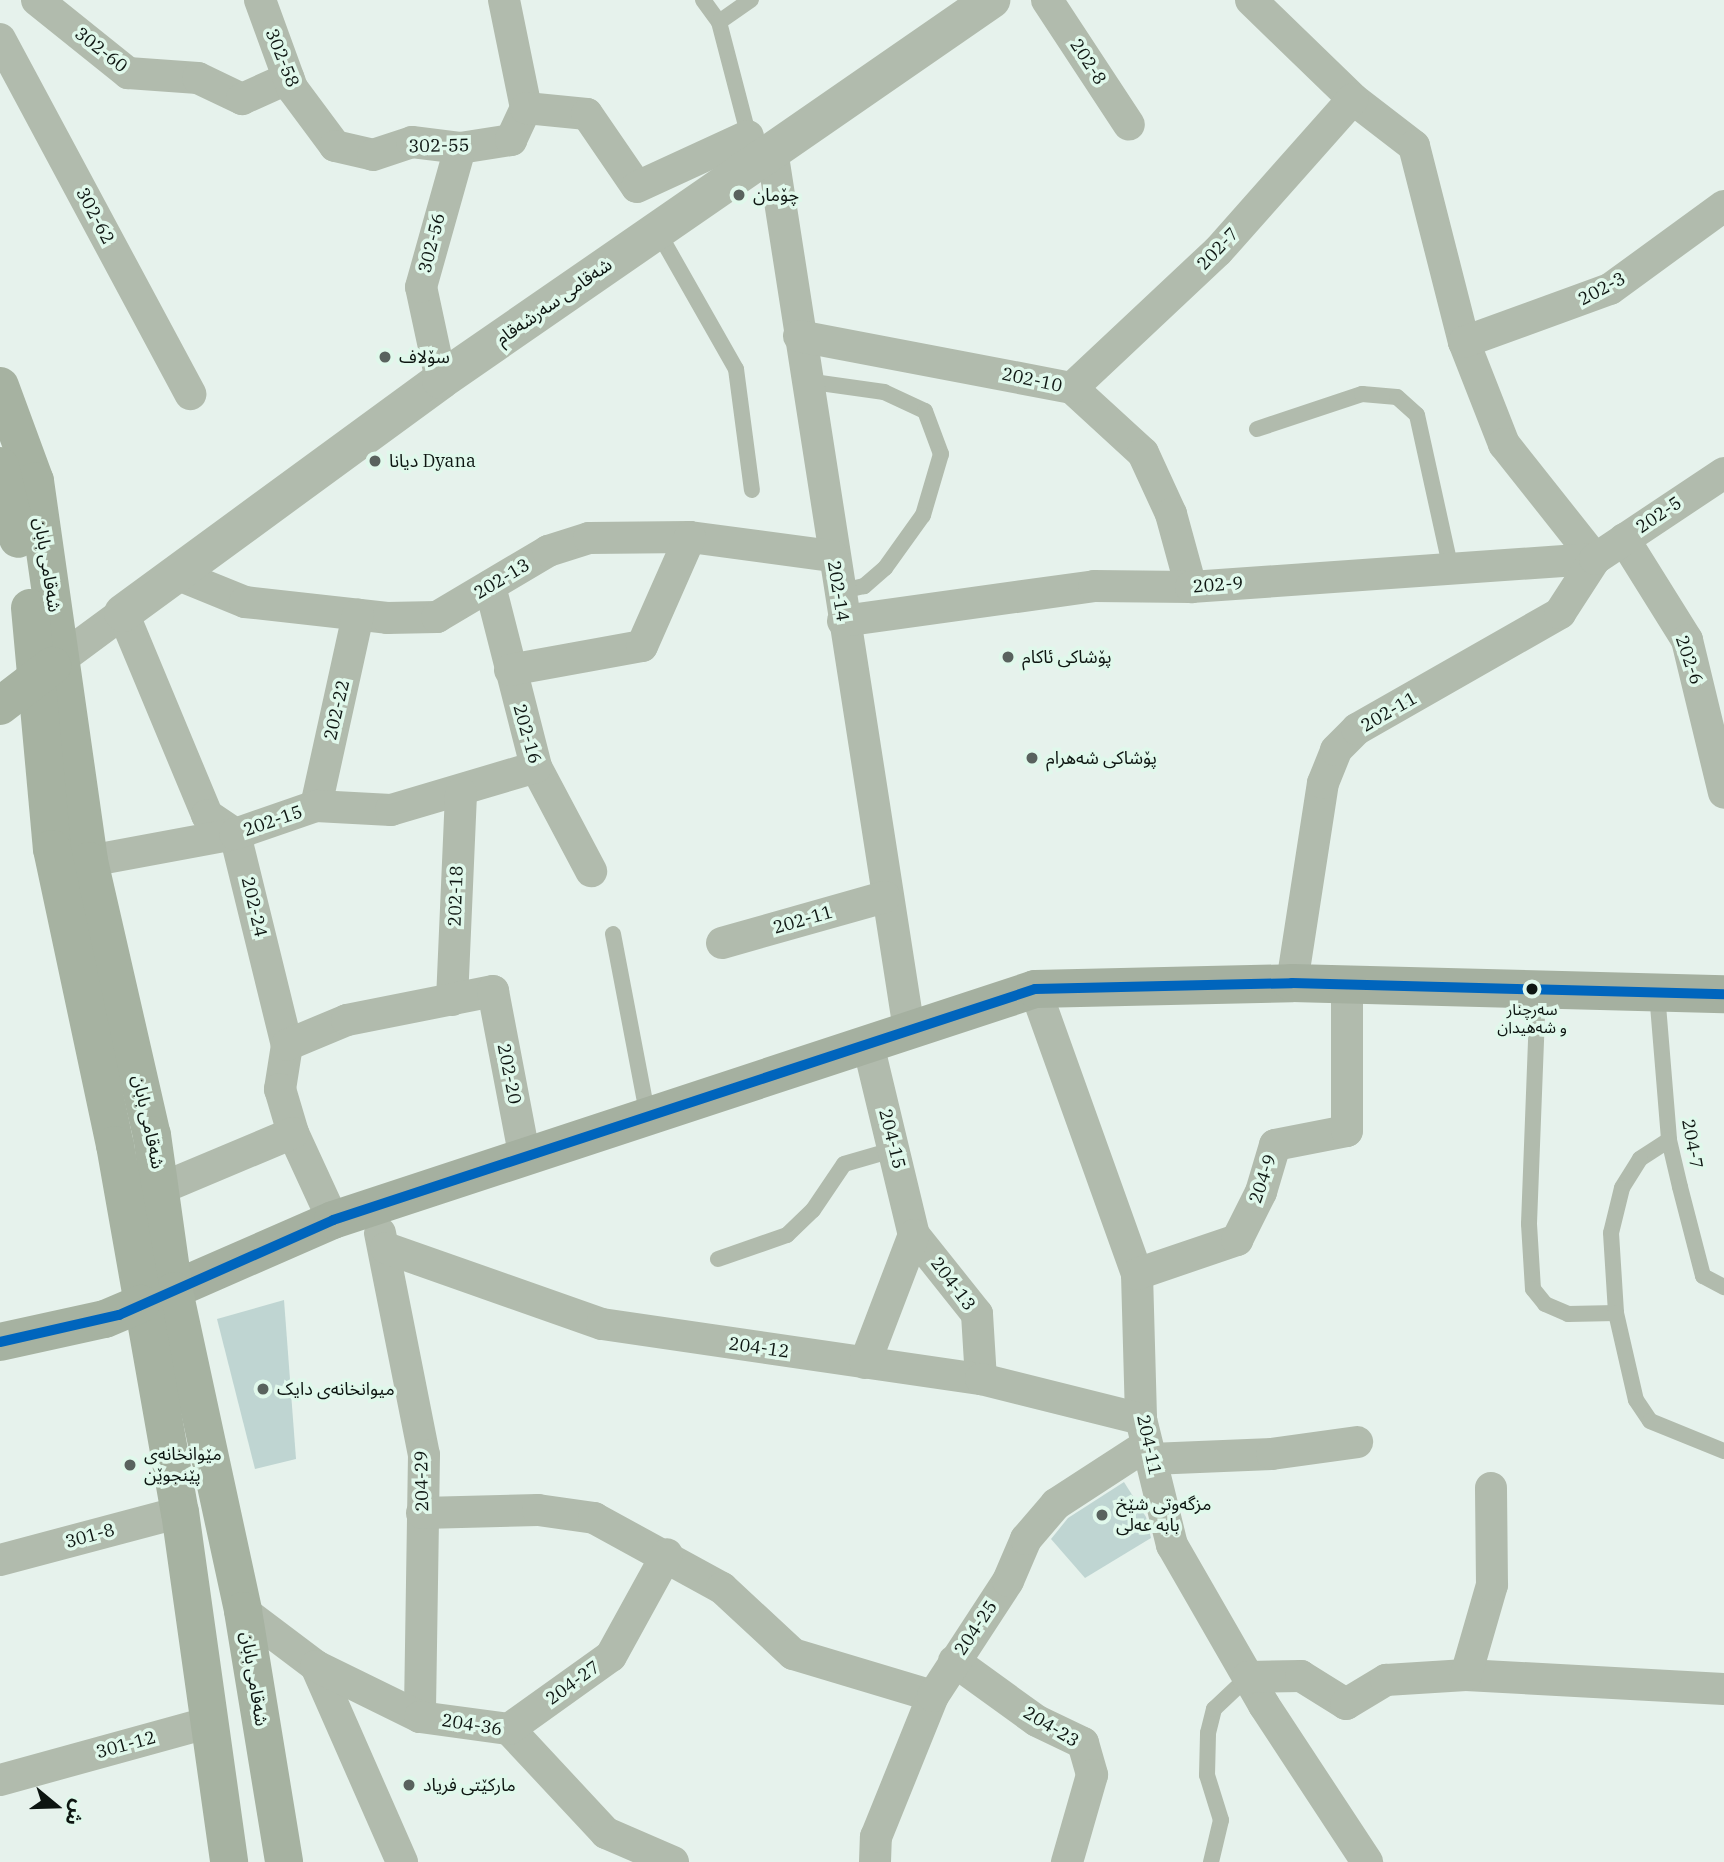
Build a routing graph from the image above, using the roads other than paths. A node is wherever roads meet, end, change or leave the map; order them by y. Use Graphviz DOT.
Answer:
graph roads {
  1 [pos="37,0"];
  2 [pos="260,0"];
  3 [pos="503,0"];
  4 [pos="703,0"];
  5 [pos="751,0"];
  6 [pos="992,0"];
  7 [pos="1047,0"];
  8 [pos="1251,0"];
  9 [pos="719,22"];
  10 [pos="0,39"];
  11 [pos="289,78"];
  12 [pos="1353,99"];
  13 [pos="526,108"];
  14 [pos="1129,125"];
  15 [pos="335,146"];
  16 [pos="460,149"];
  17 [pos="759,149"];
  18 [pos="1724,206"];
  19 [pos="657,230"];
  20 [pos="799,336"];
  21 [pos="1464,342"];
  22 [pos="441,380"];
  23 [pos="806,381"];
  24 [pos="0,386"];
  25 [pos="1072,388"];
  26 [pos="190,394"];
  27 [pos="1258,429"];
  28 [pos="0,466"];
  29 [pos="1724,473"];
  30 [pos="752,490"];
  31 [pos="690,537"];
  32 [pos="1624,539"];
  33 [pos="833,556"];
  34 [pos="1595,559"];
  35 [pos="1451,569"];
  36 [pos="176,574"];
  37 [pos="490,586"];
  38 [pos="1191,587"];
  39 [pos="840,606"];
  40 [pos="123,613"];
  41 [pos="358,615"];
  42 [pos="49,669"];
  43 [pos="510,670"];
  44 [pos="0,706"];
  45 [pos="536,767"];
  46 [pos="461,793"];
  47 [pos="1724,793"];
  48 [pos="316,806"];
  49 [pos="235,834"];
  50 [pos="89,861"];
  51 [pos="592,871"];
  52 [pos="885,897"];
  53 [pos="613,934"];
  54 [pos="722,943"];
  55 [pos="1292,983"];
  56 [pos="1348,984"];
  57 [pos="1035,989"];
  58 [pos="1538,989"];
  59 [pos="1657,993"];
  60 [pos="1724,994"];
  61 [pos="452,1000"];
  62 [pos="909,1030"];
  63 [pos="868,1044"];
  64 [pos="287,1045"];
  65 [pos="648,1117"];
  66 [pos="293,1133"];
  67 [pos="1669,1140"];
  68 [pos="896,1149"];
  69 [pos="525,1158"];
  70 [pos="162,1188"];
  71 [pos="372,1209"];
  72 [pos="333,1220"];
  73 [pos="914,1235"];
  74 [pos="386,1248"];
  75 [pos="718,1259"];
  76 [pos="1137,1274"];
  77 [pos="1724,1287"];
  78 [pos="158,1297"];
  79 [pos="1616,1313"];
  80 [pos="0,1342"];
  81 [pos="864,1363"];
  82 [pos="981,1379"];
  83 [pos="1146,1441"];
  84 [pos="1357,1442"];
  85 [pos="1724,1451"];
  86 [pos="1491,1488"];
  87 [pos="180,1512"];
  88 [pos="422,1513"];
  89 [pos="667,1555"];
  90 [pos="0,1560"];
  91 [pos="243,1611"];
  92 [pos="954,1661"];
  93 [pos="316,1666"];
  94 [pos="1466,1675"];
  95 [pos="1248,1677"];
  96 [pos="1724,1689"];
  97 [pos="933,1696"];
  98 [pos="420,1717"];
  99 [pos="211,1722"];
  100 [pos="509,1729"];
  101 [pos="0,1780"];
  102 [pos="229,1862"];
  103 [pos="284,1862"];
  104 [pos="402,1862"];
  105 [pos="673,1862"];
  106 [pos="875,1862"];
  107 [pos="1067,1862"];
  108 [pos="1211,1862"];
  109 [pos="1367,1862"];
  1 -- 11 [label="street, 302-60"];
  2 -- 11 [label="street, 302-58"];
  3 -- 13 [label="street"];
  4 -- 9 [label="lane"];
  5 -- 9 [label="lane"];
  6 -- 17 [label="street, شەقامی سەرشەقام"];
  7 -- 14 [label="street, 202-8"];
  8 -- 12 [label="street"];
  9 -- 17 [label="lane"];
  10 -- 26 [label="street, 302-62"];
  11 -- 15 [label="street, 302-58"];
  12 -- 21 [label="street"];
  12 -- 25 [label="street, 202-7"];
  13 -- 16 [label="street, 302-55"];
  13 -- 17 [label="street"];
  15 -- 16 [label="street, 302-55"];
  16 -- 22 [label="street, 302-56"];
  17 -- 19 [label="street, شەقامی سەرشەقام"];
  17 -- 20 [label="street, 202-14"];
  18 -- 21 [label="street, 202-3"];
  19 -- 22 [label="street, شەقامی سەرشەقام"];
  19 -- 30 [label="lane"];
  20 -- 23 [label="street, 202-14"];
  20 -- 25 [label="street, 202-10"];
  21 -- 34 [label="street"];
  22 -- 36 [label="street, شەقامی سەرشەقام"];
  23 -- 33 [label="street, 202-14"];
  23 -- 39 [label="lane"];
  24 -- 42 [label="main road, شەقامی بابان"];
  25 -- 38 [label="street, 202-10"];
  27 -- 35 [label="lane"];
  28 -- 42 [label="main road"];
  29 -- 32 [label="street, 202-5"];
  31 -- 33 [label="street, 202-13"];
  31 -- 37 [label="street, 202-13"];
  31 -- 43 [label="street"];
  32 -- 34 [label="street, 202-5"];
  32 -- 47 [label="street, 202-6"];
  33 -- 39 [label="street, 202-14"];
  34 -- 35 [label="street, 202-9"];
  34 -- 55 [label="street, 202-11"];
  35 -- 38 [label="street, 202-9"];
  36 -- 40 [label="street, شەقامی سەرشەقام"];
  36 -- 41 [label="street, 202-13"];
  37 -- 41 [label="street, 202-13"];
  37 -- 43 [label="street, 202-16"];
  38 -- 39 [label="street, 202-9"];
  39 -- 52 [label="street, 202-14"];
  40 -- 42 [label="street"];
  40 -- 49 [label="street"];
  41 -- 48 [label="street, 202-22"];
  42 -- 44 [label="main road"];
  42 -- 50 [label="main road, شەقامی بابان"];
  42 -- 78 [label="main road"];
  43 -- 45 [label="street, 202-16"];
  45 -- 46 [label="street, 202-15"];
  45 -- 51 [label="street, 202-16"];
  46 -- 48 [label="street, 202-15"];
  46 -- 61 [label="street, 202-18"];
  48 -- 49 [label="street, 202-15"];
  49 -- 50 [label="street, 202-15"];
  49 -- 64 [label="street, 202-24"];
  50 -- 70 [label="main road, شەقامی بابان"];
  52 -- 54 [label="street, 202-11"];
  52 -- 62 [label="street, 202-14"];
  53 -- 65 [label="lane"];
  55 -- 56 [label="main road"];
  55 -- 57 [label="main road"];
  56 -- 58 [label="main road"];
  56 -- 76 [label="street, 204-9"];
  57 -- 62 [label="main road"];
  57 -- 76 [label="street, 204-11"];
  58 -- 59 [label="main road"];
  58 -- 79 [label="lane"];
  59 -- 60 [label="main road"];
  59 -- 67 [label="lane, 204-7"];
  61 -- 64 [label="street"];
  61 -- 69 [label="street, 202-20"];
  62 -- 63 [label="main road"];
  63 -- 65 [label="main road"];
  63 -- 68 [label="street, 204-15"];
  64 -- 66 [label="street, 202-24"];
  65 -- 69 [label="main road"];
  66 -- 70 [label="street"];
  66 -- 72 [label="street, 202-24"];
  67 -- 77 [label="lane, 204-7"];
  67 -- 79 [label="lane"];
  68 -- 73 [label="street, 204-15"];
  68 -- 75 [label="lane"];
  69 -- 71 [label="main road"];
  70 -- 78 [label="main road, شەقامی بابان"];
  71 -- 72 [label="main road"];
  71 -- 74 [label="street, 204-29"];
  72 -- 78 [label="main road"];
  73 -- 81 [label="street"];
  73 -- 82 [label="street, 204-13"];
  74 -- 81 [label="street, 204-12"];
  74 -- 88 [label="street, 204-29"];
  76 -- 83 [label="street, 204-11"];
  78 -- 80 [label="main road"];
  78 -- 87 [label="main road"];
  78 -- 91 [label="main road, شەقامی بابان"];
  79 -- 85 [label="lane"];
  81 -- 82 [label="street, 204-12"];
  82 -- 83 [label="street, 204-12"];
  83 -- 84 [label="street"];
  83 -- 92 [label="street, 204-25"];
  83 -- 95 [label="street, 204-11"];
  86 -- 94 [label="street"];
  87 -- 90 [label="street, 301-8"];
  87 -- 99 [label="main road"];
  88 -- 89 [label="street"];
  88 -- 98 [label="street, 204-29"];
  89 -- 97 [label="street"];
  89 -- 100 [label="street, 204-27"];
  91 -- 93 [label="street, 204-36"];
  91 -- 103 [label="main road, شەقامی بابان"];
  92 -- 97 [label="street, 204-25"];
  92 -- 107 [label="street, 204-23"];
  93 -- 98 [label="street, 204-36"];
  93 -- 104 [label="street"];
  94 -- 95 [label="street"];
  94 -- 96 [label="street"];
  95 -- 108 [label="lane"];
  95 -- 109 [label="street, 204-11"];
  97 -- 106 [label="street, 204-25"];
  98 -- 100 [label="street, 204-36"];
  99 -- 101 [label="street, 301-12"];
  99 -- 102 [label="main road"];
  100 -- 105 [label="street, 204-36"];
}
